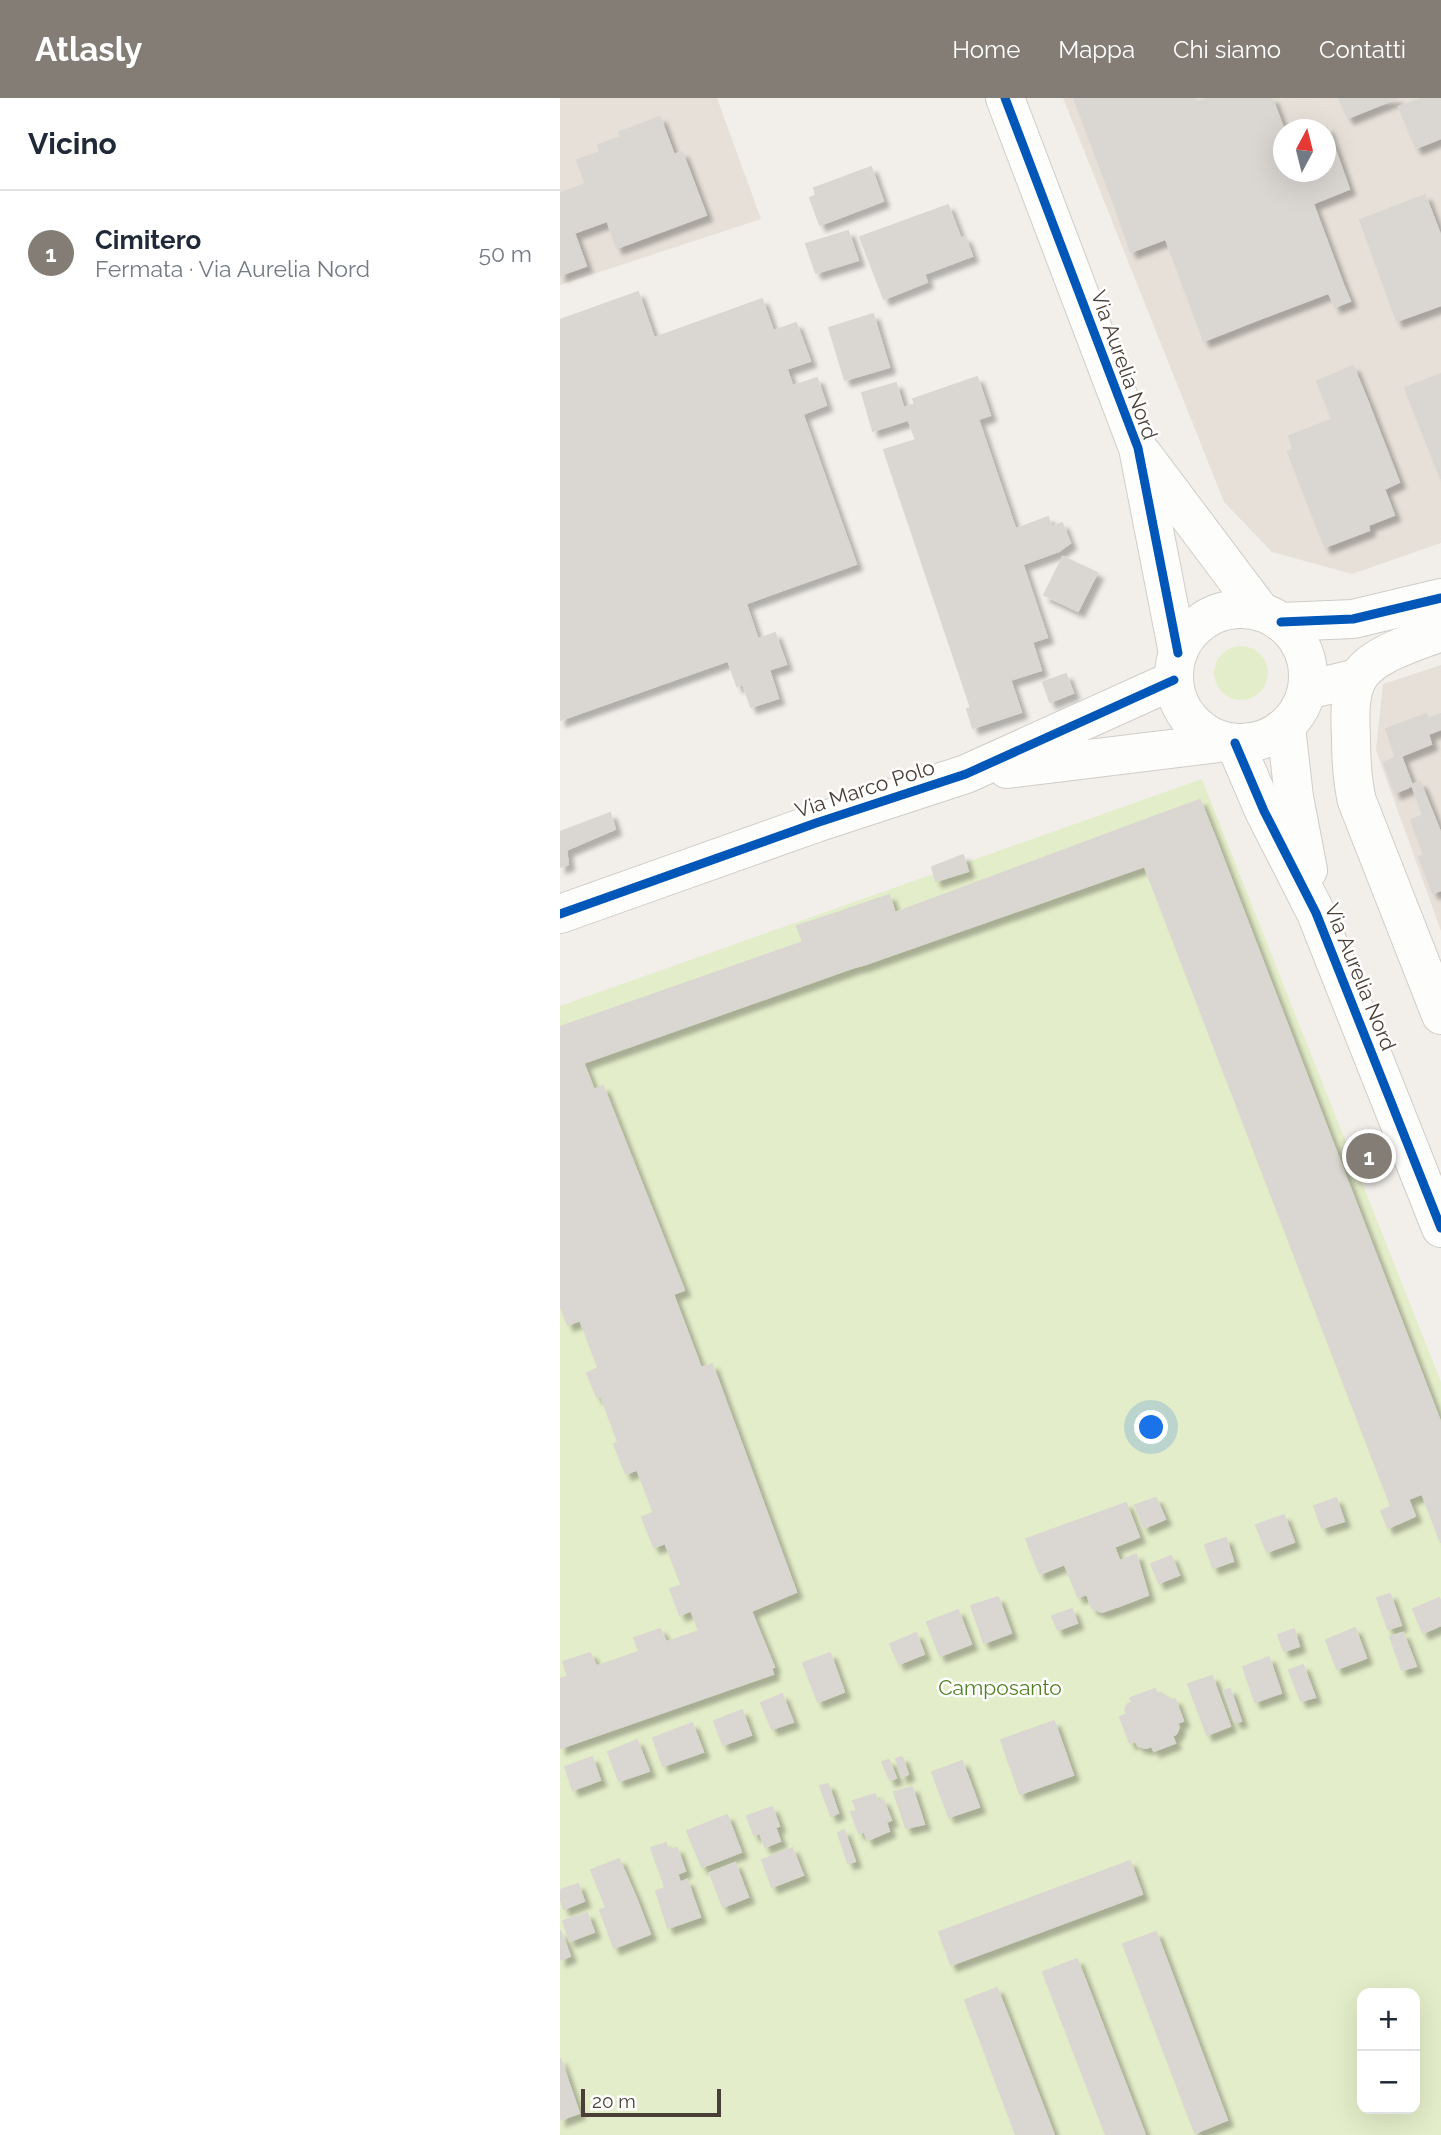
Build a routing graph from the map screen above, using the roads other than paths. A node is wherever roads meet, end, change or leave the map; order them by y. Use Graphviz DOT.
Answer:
graph roads {
  1 [pos="1005,98"];
  2 [pos="1138,448"];
  3 [pos="1441,598"];
  4 [pos="1271,617"];
  5 [pos="1441,632"];
  6 [pos="1176,667"];
  7 [pos="1358,678"];
  8 [pos="1307,690"];
  9 [pos="1286,727"];
  10 [pos="1231,743"];
  11 [pos="966,774"];
  12 [pos="1316,913"];
  13 [pos="560,914"];
  14 [pos="1441,1015"];
  15 [pos="1441,1228"];
  1 -- 2 [label="street, Via Aurelia Nord"];
  2 -- 4 [label="street, Via Aurelia Nord"];
  2 -- 6 [label="street, Via Aurelia Nord"];
  3 -- 4 [label="street"];
  4 -- 6 [label="street"];
  4 -- 8 [label="street"];
  5 -- 7 [label="street"];
  6 -- 10 [label="street"];
  6 -- 11 [label="street, Via Marco Polo"];
  7 -- 8 [label="street"];
  7 -- 14 [label="street"];
  8 -- 9 [label="street"];
  9 -- 10 [label="street"];
  9 -- 12 [label="street, Via Aurelia Nord"];
  10 -- 11 [label="street, Via Marco Polo"];
  10 -- 12 [label="street, Via Aurelia Nord"];
  11 -- 13 [label="street, Via Marco Polo"];
  12 -- 15 [label="street, Via Aurelia Nord"];
}
